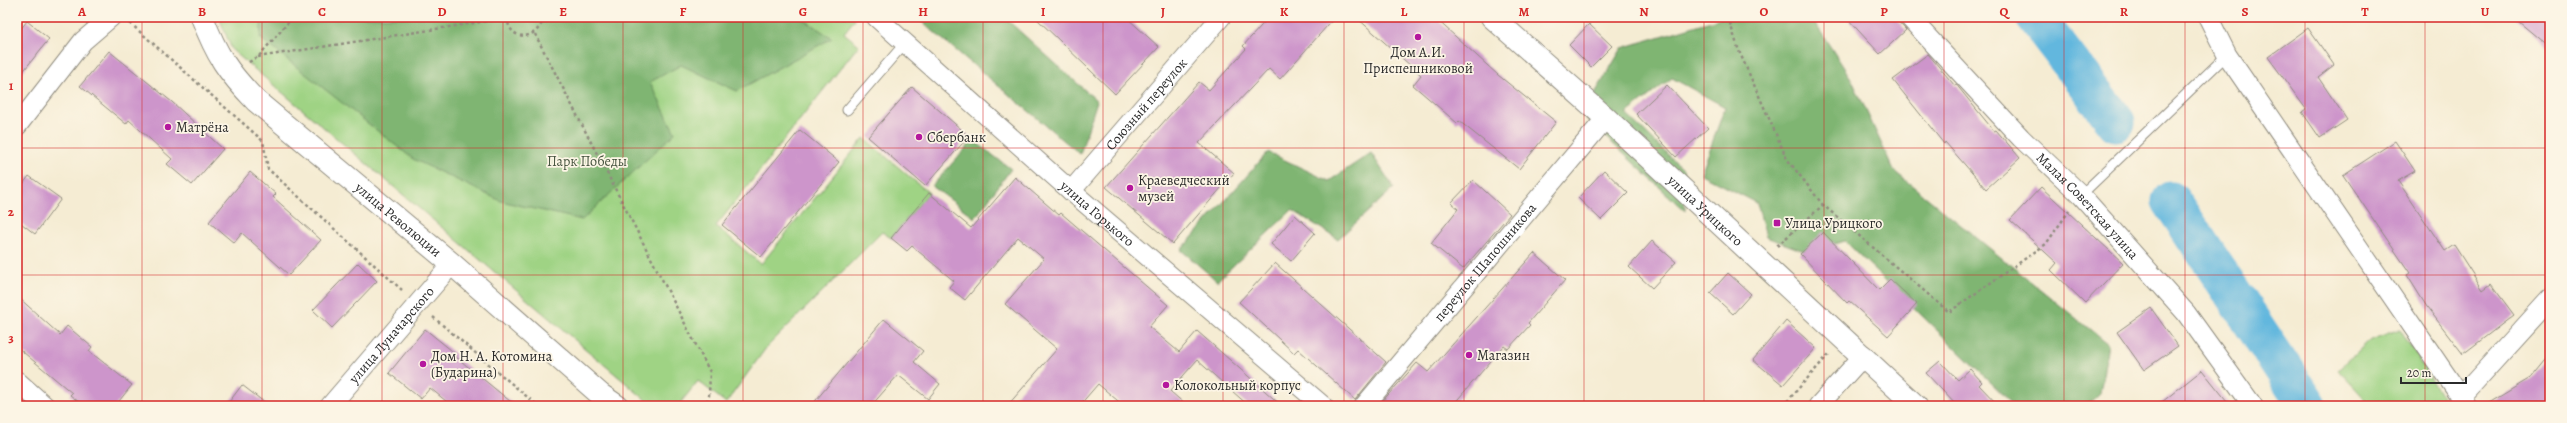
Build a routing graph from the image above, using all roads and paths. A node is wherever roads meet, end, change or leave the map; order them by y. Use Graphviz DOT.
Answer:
graph roads {
  1 [pos="111,17"];
  2 [pos="202,17"];
  3 [pos="293,17"];
  4 [pos="544,17"];
  5 [pos="805,17"];
  6 [pos="876,17"];
  7 [pos="1221,17"];
  8 [pos="1492,17"];
  9 [pos="1728,17"];
  10 [pos="1909,17"];
  11 [pos="2208,17"];
  12 [pos="506,18"];
  13 [pos="847,20"];
  14 [pos="129,22"];
  15 [pos="535,34"];
  16 [pos="905,43"];
  17 [pos="2227,55"];
  18 [pos="258,57"];
  19 [pos="246,64"];
  20 [pos="847,110"];
  21 [pos="1606,118"];
  22 [pos="17,126"];
  23 [pos="1071,191"];
  24 [pos="2081,194"];
  25 [pos="1823,205"];
  26 [pos="1777,247"];
  27 [pos="452,264"];
  28 [pos="2550,299"];
  29 [pos="418,304"];
  30 [pos="1831,352"];
  31 [pos="1864,355"];
  32 [pos="17,381"];
  33 [pos="2464,401"];
  34 [pos="46,406"];
  35 [pos="330,406"];
  36 [pos="538,406"];
  37 [pos="617,406"];
  38 [pos="705,406"];
  39 [pos="1323,406"];
  40 [pos="1364,406"];
  41 [pos="1783,406"];
  42 [pos="1818,406"];
  43 [pos="1916,406"];
  44 [pos="2253,406"];
  1 -- 22 [label="street"];
  2 -- 27 [label="main road, улица Революции"];
  3 -- 18 [label="path"];
  4 -- 15 [label="path"];
  5 -- 13 [label="path"];
  6 -- 16 [label="street, улица Горького"];
  7 -- 23 [label="street, Союзный переулок"];
  8 -- 21 [label="main road, улица Урицкого"];
  9 -- 25 [label="path"];
  10 -- 24 [label="street, Малая Советская улица"];
  11 -- 17 [label="street"];
  12 -- 15 [label="path"];
  12 -- 18 [label="path"];
  14 -- 29 [label="path"];
  15 -- 38 [label="path"];
  16 -- 20 [label="lane"];
  16 -- 23 [label="street, улица Горького"];
  17 -- 24 [label="lane"];
  17 -- 33 [label="street"];
  18 -- 19 [label="path"];
  21 -- 31 [label="main road, улица Урицкого"];
  21 -- 40 [label="street, переулок Шапошникова"];
  23 -- 39 [label="street, улица Горького"];
  24 -- 25 [label="path"];
  24 -- 44 [label="street, Малая Советская улица"];
  25 -- 26 [label="path"];
  27 -- 29 [label="street, улица Луначарского"];
  27 -- 37 [label="main road, улица Революции"];
  28 -- 33 [label="street"];
  29 -- 35 [label="street, улица Луначарского"];
  29 -- 36 [label="path"];
  30 -- 41 [label="path"];
  31 -- 42 [label="street"];
  31 -- 43 [label="main road, улица Урицкого"];
  32 -- 34 [label="street"];
}
